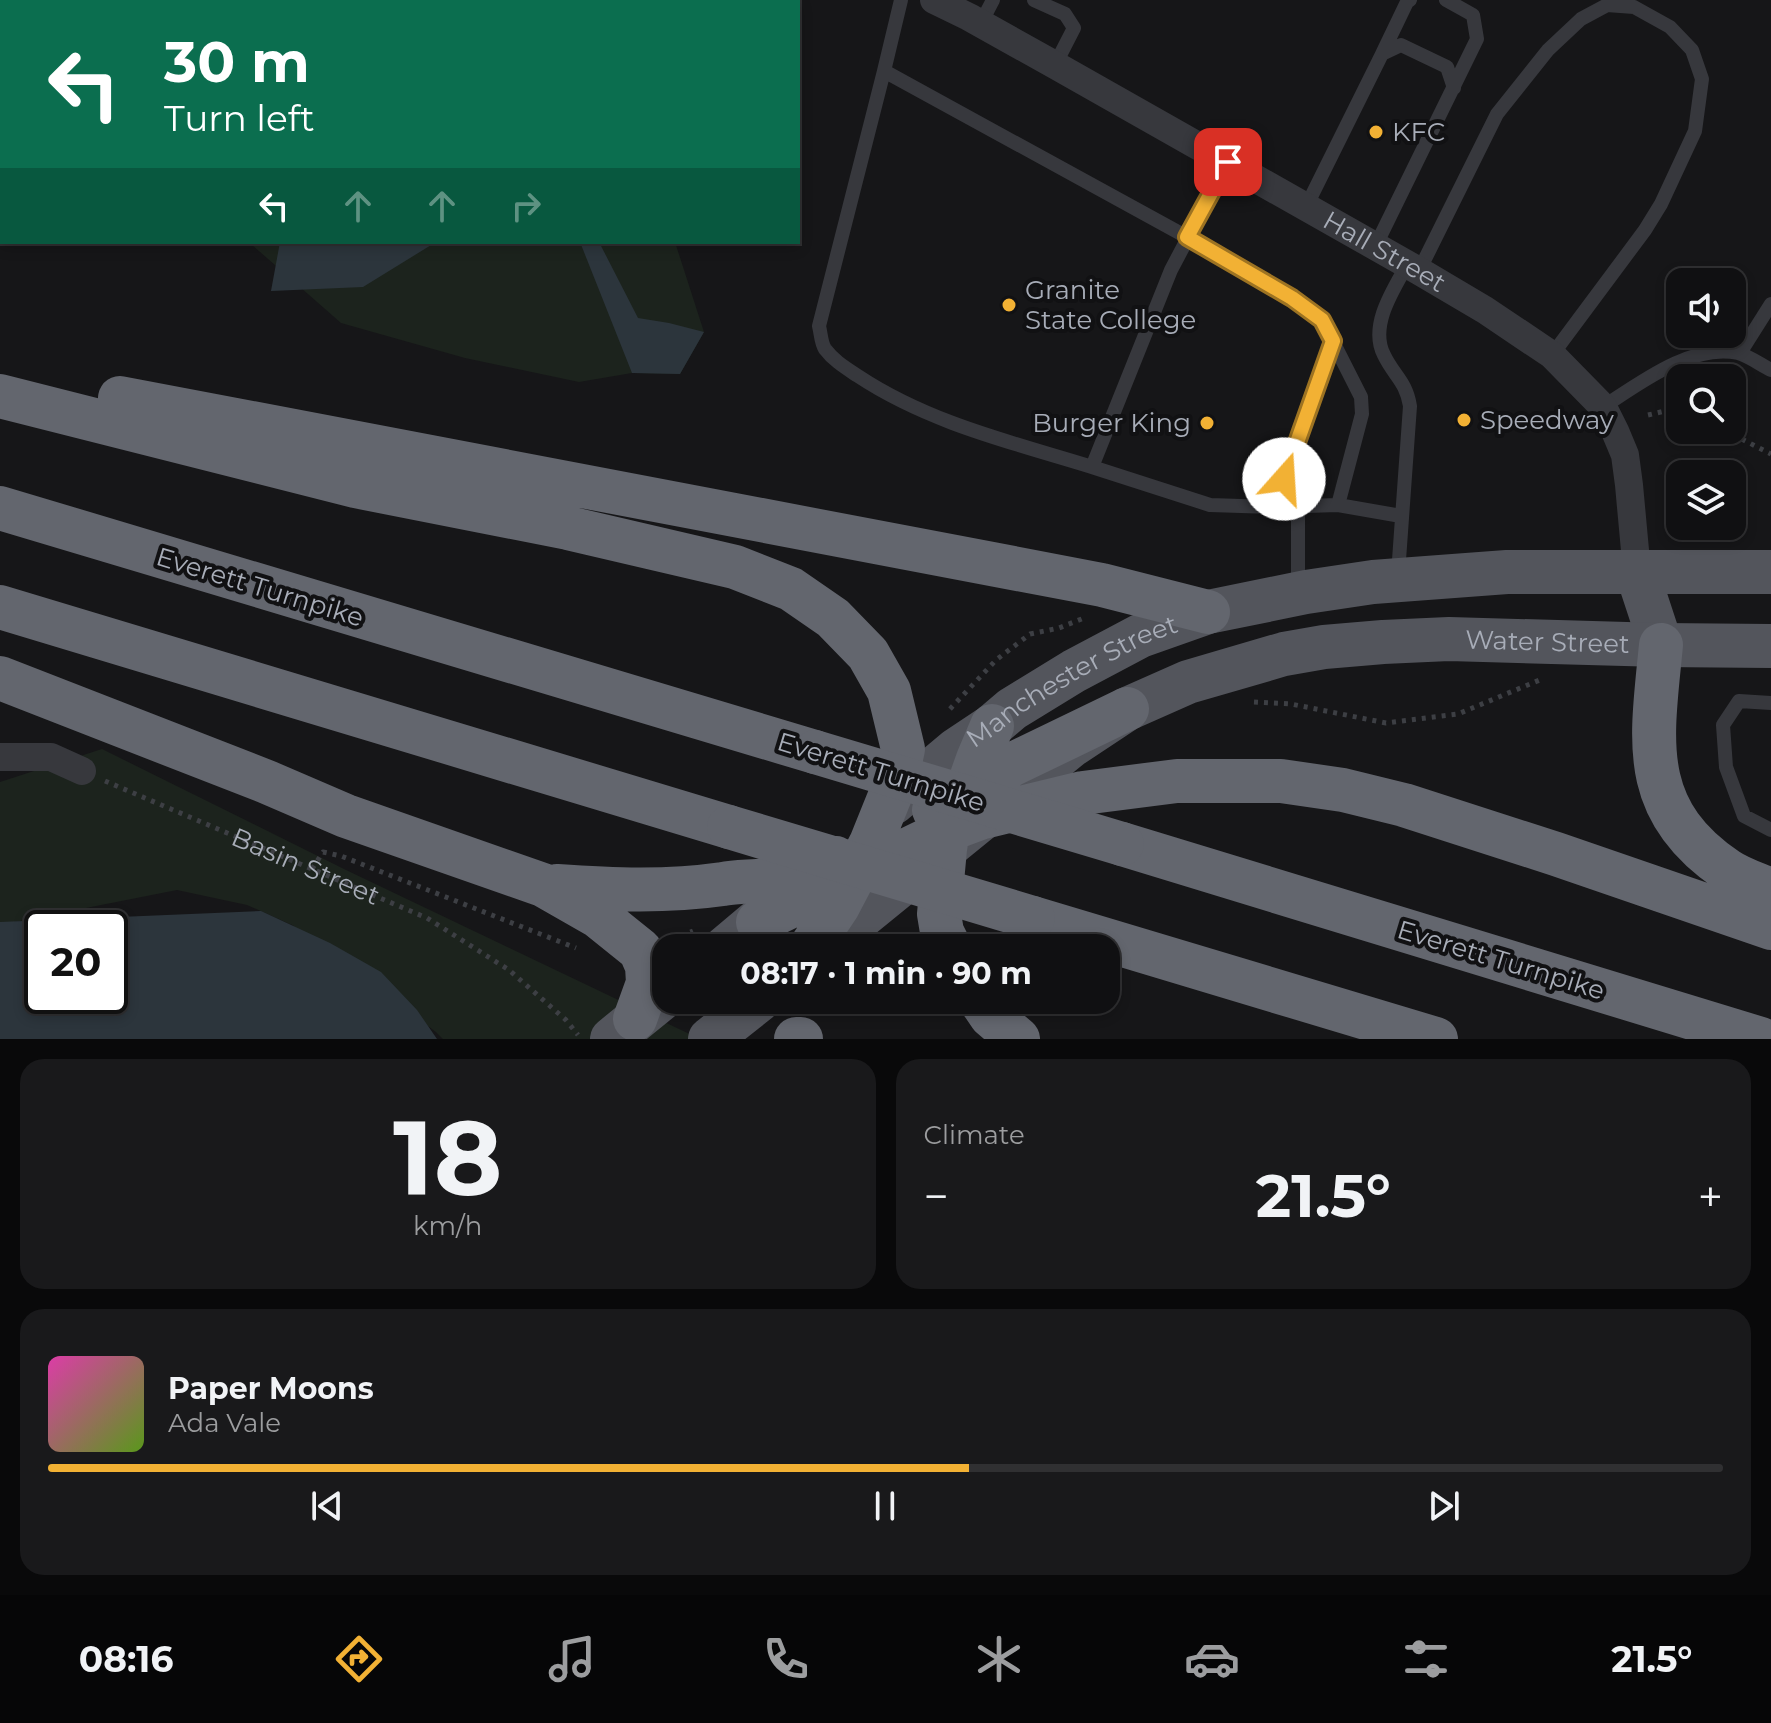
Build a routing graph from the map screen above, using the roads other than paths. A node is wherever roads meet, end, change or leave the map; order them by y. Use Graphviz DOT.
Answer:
graph roads {
  1 [pos="901,0"];
  2 [pos="934,0"];
  3 [pos="1034,0"];
  4 [pos="1410,0"];
  5 [pos="1446,0"];
  6 [pos="987,12"];
  7 [pos="1382,54"];
  8 [pos="1055,65"];
  9 [pos="884,71"];
  10 [pos="1454,88"];
  11 [pos="1228,162"];
  12 [pos="1306,207"];
  13 [pos="1187,237"];
  14 [pos="1375,247"];
  15 [pos="1413,268"];
  16 [pos="1771,304"];
  17 [pos="1333,341"];
  18 [pos="1740,353"];
  19 [pos="1552,355"];
  20 [pos="1771,370"];
  21 [pos="0,376"];
  22 [pos="0,396"];
  23 [pos="1603,407"];
  24 [pos="1092,467"];
  25 [pos="1338,505"];
  26 [pos="1298,506"];
  27 [pos="1274,507"];
  28 [pos="0,508"];
  29 [pos="1401,516"];
  30 [pos="1637,572"];
  31 [pos="1771,572"];
  32 [pos="1398,580"];
  33 [pos="1298,594"];
  34 [pos="0,607"];
  35 [pos="1208,612"];
  36 [pos="1661,645"];
  37 [pos="1771,646"];
  38 [pos="1324,647"];
  39 [pos="0,678"];
  40 [pos="1771,703"];
  41 [pos="992,726"];
  42 [pos="0,757"];
  43 [pos="82,771"];
  44 [pos="961,822"];
  45 [pos="1771,830"];
  46 [pos="859,847"];
  47 [pos="543,885"];
  48 [pos="1771,890"];
  49 [pos="1771,928"];
  50 [pos="728,932"];
  51 [pos="819,934"];
  52 [pos="838,934"];
  53 [pos="943,934"];
  54 [pos="741,1014"];
  55 [pos="990,1014"];
  56 [pos="638,1018"];
  57 [pos="710,1039"];
  58 [pos="1018,1039"];
  59 [pos="1436,1039"];
  60 [pos="1761,1039"];
  1 -- 9 [label="lane"];
  2 -- 6 [label="street, Hall Street"];
  3 -- 8 [label="lane"];
  4 -- 7 [label="lane"];
  5 -- 10 [label="lane"];
  6 -- 8 [label="street, Hall Street"];
  7 -- 10 [label="lane"];
  7 -- 12 [label="lane"];
  8 -- 11 [label="street, Hall Street"];
  9 -- 13 [label="lane"];
  9 -- 24 [label="lane"];
  10 -- 14 [label="lane"];
  11 -- 12 [label="street, Hall Street"];
  11 -- 13 [label="lane"];
  12 -- 14 [label="street, Hall Street"];
  13 -- 17 [label="lane"];
  13 -- 24 [label="lane"];
  14 -- 15 [label="street, Hall Street"];
  15 -- 19 [label="street, Hall Street"];
  15 -- 19 [label="lane"];
  15 -- 29 [label="lane"];
  16 -- 18 [label="lane"];
  17 -- 25 [label="lane"];
  17 -- 27 [label="lane"];
  18 -- 20 [label="lane"];
  18 -- 23 [label="lane"];
  19 -- 23 [label="street, Hall Street"];
  21 -- 35 [label="highway"];
  22 -- 46 [label="highway"];
  23 -- 30 [label="street, Hall Street"];
  24 -- 27 [label="lane"];
  25 -- 26 [label="lane"];
  25 -- 29 [label="lane"];
  26 -- 27 [label="lane"];
  26 -- 33 [label="lane"];
  28 -- 60 [label="highway, Everett Turnpike, bridge"];
  29 -- 32 [label="lane"];
  30 -- 31 [label="main road"];
  30 -- 32 [label="main road"];
  30 -- 36 [label="main road, Hall Street"];
  32 -- 33 [label="main road, Manchester Street"];
  33 -- 35 [label="main road, Manchester Street"];
  34 -- 59 [label="highway, bridge"];
  35 -- 41 [label="main road, Manchester Street"];
  36 -- 37 [label="main road, Water Street"];
  36 -- 38 [label="main road, Water Street"];
  36 -- 48 [label="highway"];
  38 -- 44 [label="main road, Manchester Street"];
  39 -- 47 [label="highway"];
  40 -- 45 [label="lane"];
  41 -- 44 [label="highway"];
  41 -- 46 [label="main road, Manchester Street"];
  42 -- 43 [label="street"];
  44 -- 46 [label="highway"];
  44 -- 49 [label="highway"];
  44 -- 52 [label="main road, Manchester Street"];
  44 -- 53 [label="highway"];
  46 -- 47 [label="highway"];
  46 -- 50 [label="main road, Manchester Street"];
  46 -- 51 [label="highway"];
  47 -- 56 [label="highway"];
  54 -- 57 [label="main road"];
  55 -- 58 [label="highway"];
}
